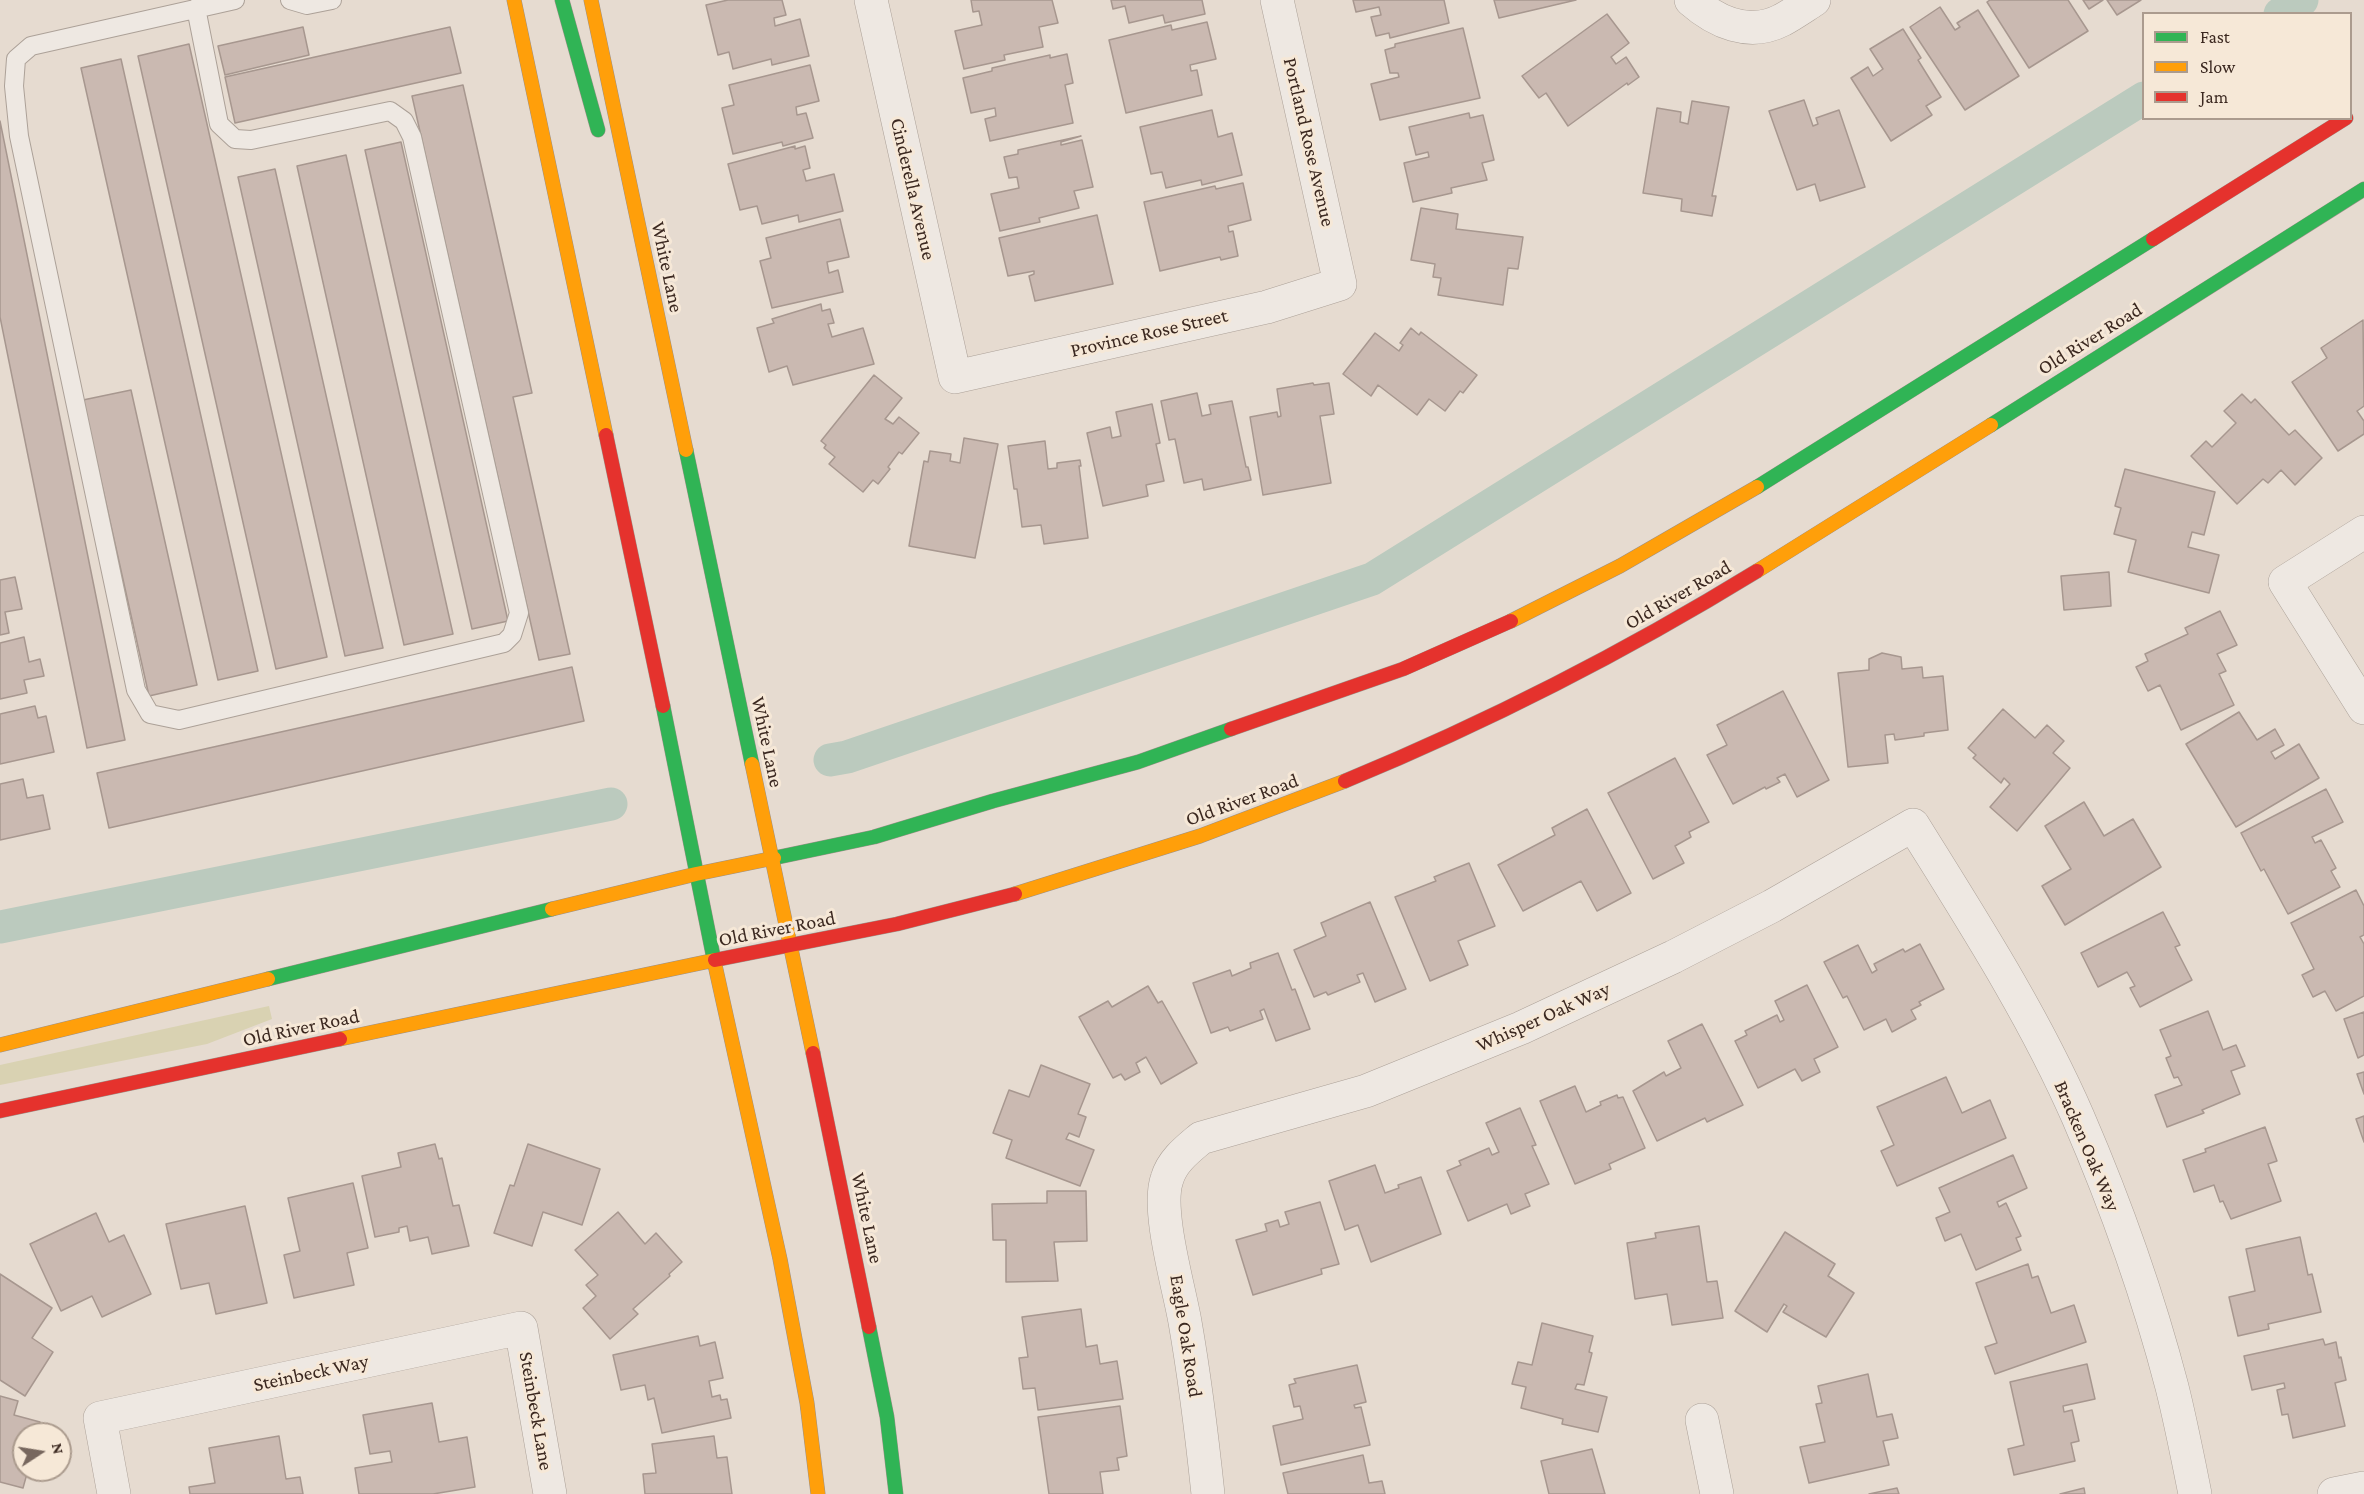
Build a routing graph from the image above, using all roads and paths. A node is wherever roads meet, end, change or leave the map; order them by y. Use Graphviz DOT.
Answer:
graph roads {
  1 [pos="235,0"];
  2 [pos="290,0"];
  3 [pos="332,0"];
  4 [pos="514,0"];
  5 [pos="562,0"];
  6 [pos="591,0"];
  7 [pos="871,0"];
  8 [pos="1277,0"];
  9 [pos="1691,0"];
  10 [pos="1814,0"];
  11 [pos="196,9"];
  12 [pos="2343,120"];
  13 [pos="626,166"];
  14 [pos="2364,189"];
  15 [pos="1340,284"];
  16 [pos="955,377"];
  17 [pos="2364,532"];
  18 [pos="2364,708"];
  19 [pos="1913,825"];
  20 [pos="771,859"];
  21 [pos="696,874"];
  22 [pos="790,944"];
  23 [pos="714,961"];
  24 [pos="0,1045"];
  25 [pos="0,1111"];
  26 [pos="1167,1179"];
  27 [pos="521,1328"];
  28 [pos="1701,1420"];
  29 [pos="2364,1488"];
  30 [pos="114,1494"];
  31 [pos="550,1494"];
  32 [pos="818,1494"];
  33 [pos="896,1494"];
  34 [pos="1208,1494"];
  35 [pos="1717,1494"];
  36 [pos="2195,1494"];
  37 [pos="2334,1494"];
  1 -- 11 [label="lane"];
  2 -- 3 [label="lane"];
  4 -- 21 [label="main road"];
  5 -- 13 [label="main road"];
  6 -- 13 [label="main road, White Lane"];
  7 -- 16 [label="street, Cinderella Avenue"];
  8 -- 15 [label="street, Portland Rose Avenue"];
  9 -- 10 [label="street"];
  11 -- 11 [label="lane"];
  12 -- 20 [label="main road"];
  13 -- 20 [label="main road, White Lane"];
  14 -- 22 [label="main road, Old River Road"];
  15 -- 16 [label="street, Province Rose Street"];
  17 -- 18 [label="street"];
  19 -- 26 [label="street, Whisper Oak Way"];
  19 -- 36 [label="street, Bracken Oak Way"];
  20 -- 21 [label="main road"];
  20 -- 22 [label="main road, White Lane"];
  21 -- 23 [label="main road"];
  21 -- 24 [label="main road"];
  22 -- 23 [label="main road, Old River Road"];
  22 -- 33 [label="main road, White Lane"];
  23 -- 25 [label="main road, Old River Road"];
  23 -- 32 [label="main road"];
  26 -- 34 [label="street, Eagle Oak Road"];
  27 -- 30 [label="street, Steinbeck Way"];
  27 -- 31 [label="street, Steinbeck Lane"];
  28 -- 35 [label="street"];
  29 -- 37 [label="street"];
}
